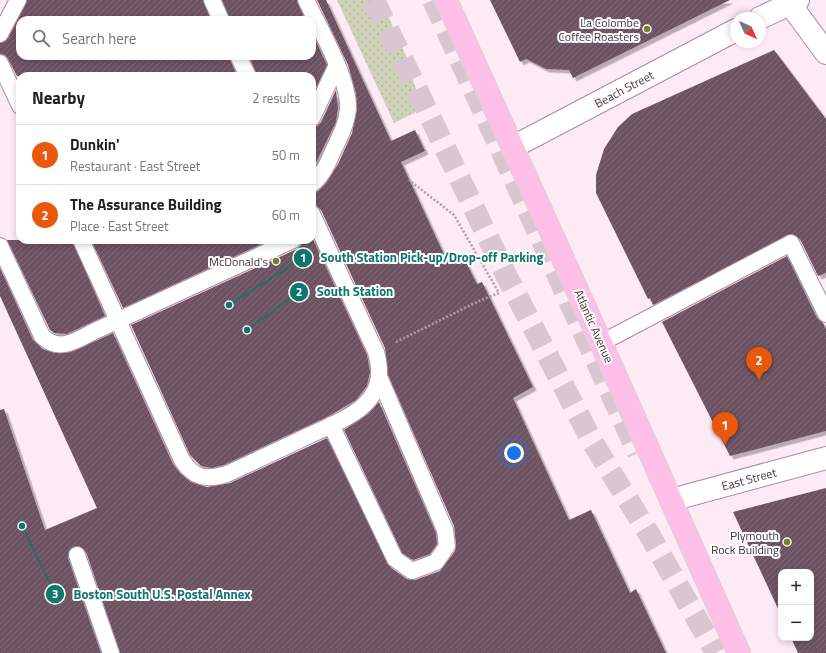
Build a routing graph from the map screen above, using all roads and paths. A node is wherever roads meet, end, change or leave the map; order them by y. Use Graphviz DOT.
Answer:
graph roads {
  1 [pos="18,0"];
  2 [pos="212,0"];
  3 [pos="306,0"];
  4 [pos="446,0"];
  5 [pos="792,1"];
  6 [pos="766,15"];
  7 [pos="219,16"];
  8 [pos="313,16"];
  9 [pos="316,22"];
  10 [pos="730,33"];
  11 [pos="0,34"];
  12 [pos="826,53"];
  13 [pos="240,60"];
  14 [pos="0,63"];
  15 [pos="336,66"];
  16 [pos="246,72"];
  17 [pos="16,97"];
  18 [pos="316,109"];
  19 [pos="513,147"];
  20 [pos="316,179"];
  21 [pos="409,180"];
  22 [pos="316,232"];
  23 [pos="83,244"];
  24 [pos="284,244"];
  25 [pos="0,246"];
  26 [pos="826,314"];
  27 [pos="118,320"];
  28 [pos="601,343"];
  29 [pos="376,352"];
  30 [pos="380,379"];
  31 [pos="331,425"];
  32 [pos="826,458"];
  33 [pos="671,500"];
  34 [pos="77,555"];
  35 [pos="111,653"];
  36 [pos="739,653"];
  1 -- 11 [label="lane"];
  2 -- 7 [label="lane"];
  3 -- 8 [label="lane"];
  4 -- 19 [label="main road, Atlantic Avenue"];
  5 -- 6 [label="street"];
  5 -- 12 [label="street"];
  9 -- 15 [label="lane"];
  10 -- 19 [label="street, Beach Street"];
  13 -- 16 [label="lane"];
  14 -- 17 [label="lane"];
  15 -- 18 [label="lane"];
  15 -- 20 [label="lane"];
  19 -- 28 [label="main road, Atlantic Avenue"];
  21 -- 29 [label="path"];
  22 -- 29 [label="lane"];
  23 -- 27 [label="lane"];
  24 -- 27 [label="lane"];
  25 -- 27 [label="lane"];
  26 -- 28 [label="lane"];
  27 -- 31 [label="lane"];
  28 -- 33 [label="main road, Atlantic Avenue"];
  29 -- 30 [label="lane"];
  30 -- 31 [label="lane"];
  30 -- 31 [label="lane"];
  32 -- 33 [label="street, East Street"];
  33 -- 36 [label="main road, Atlantic Avenue"];
  34 -- 35 [label="lane"];
}
